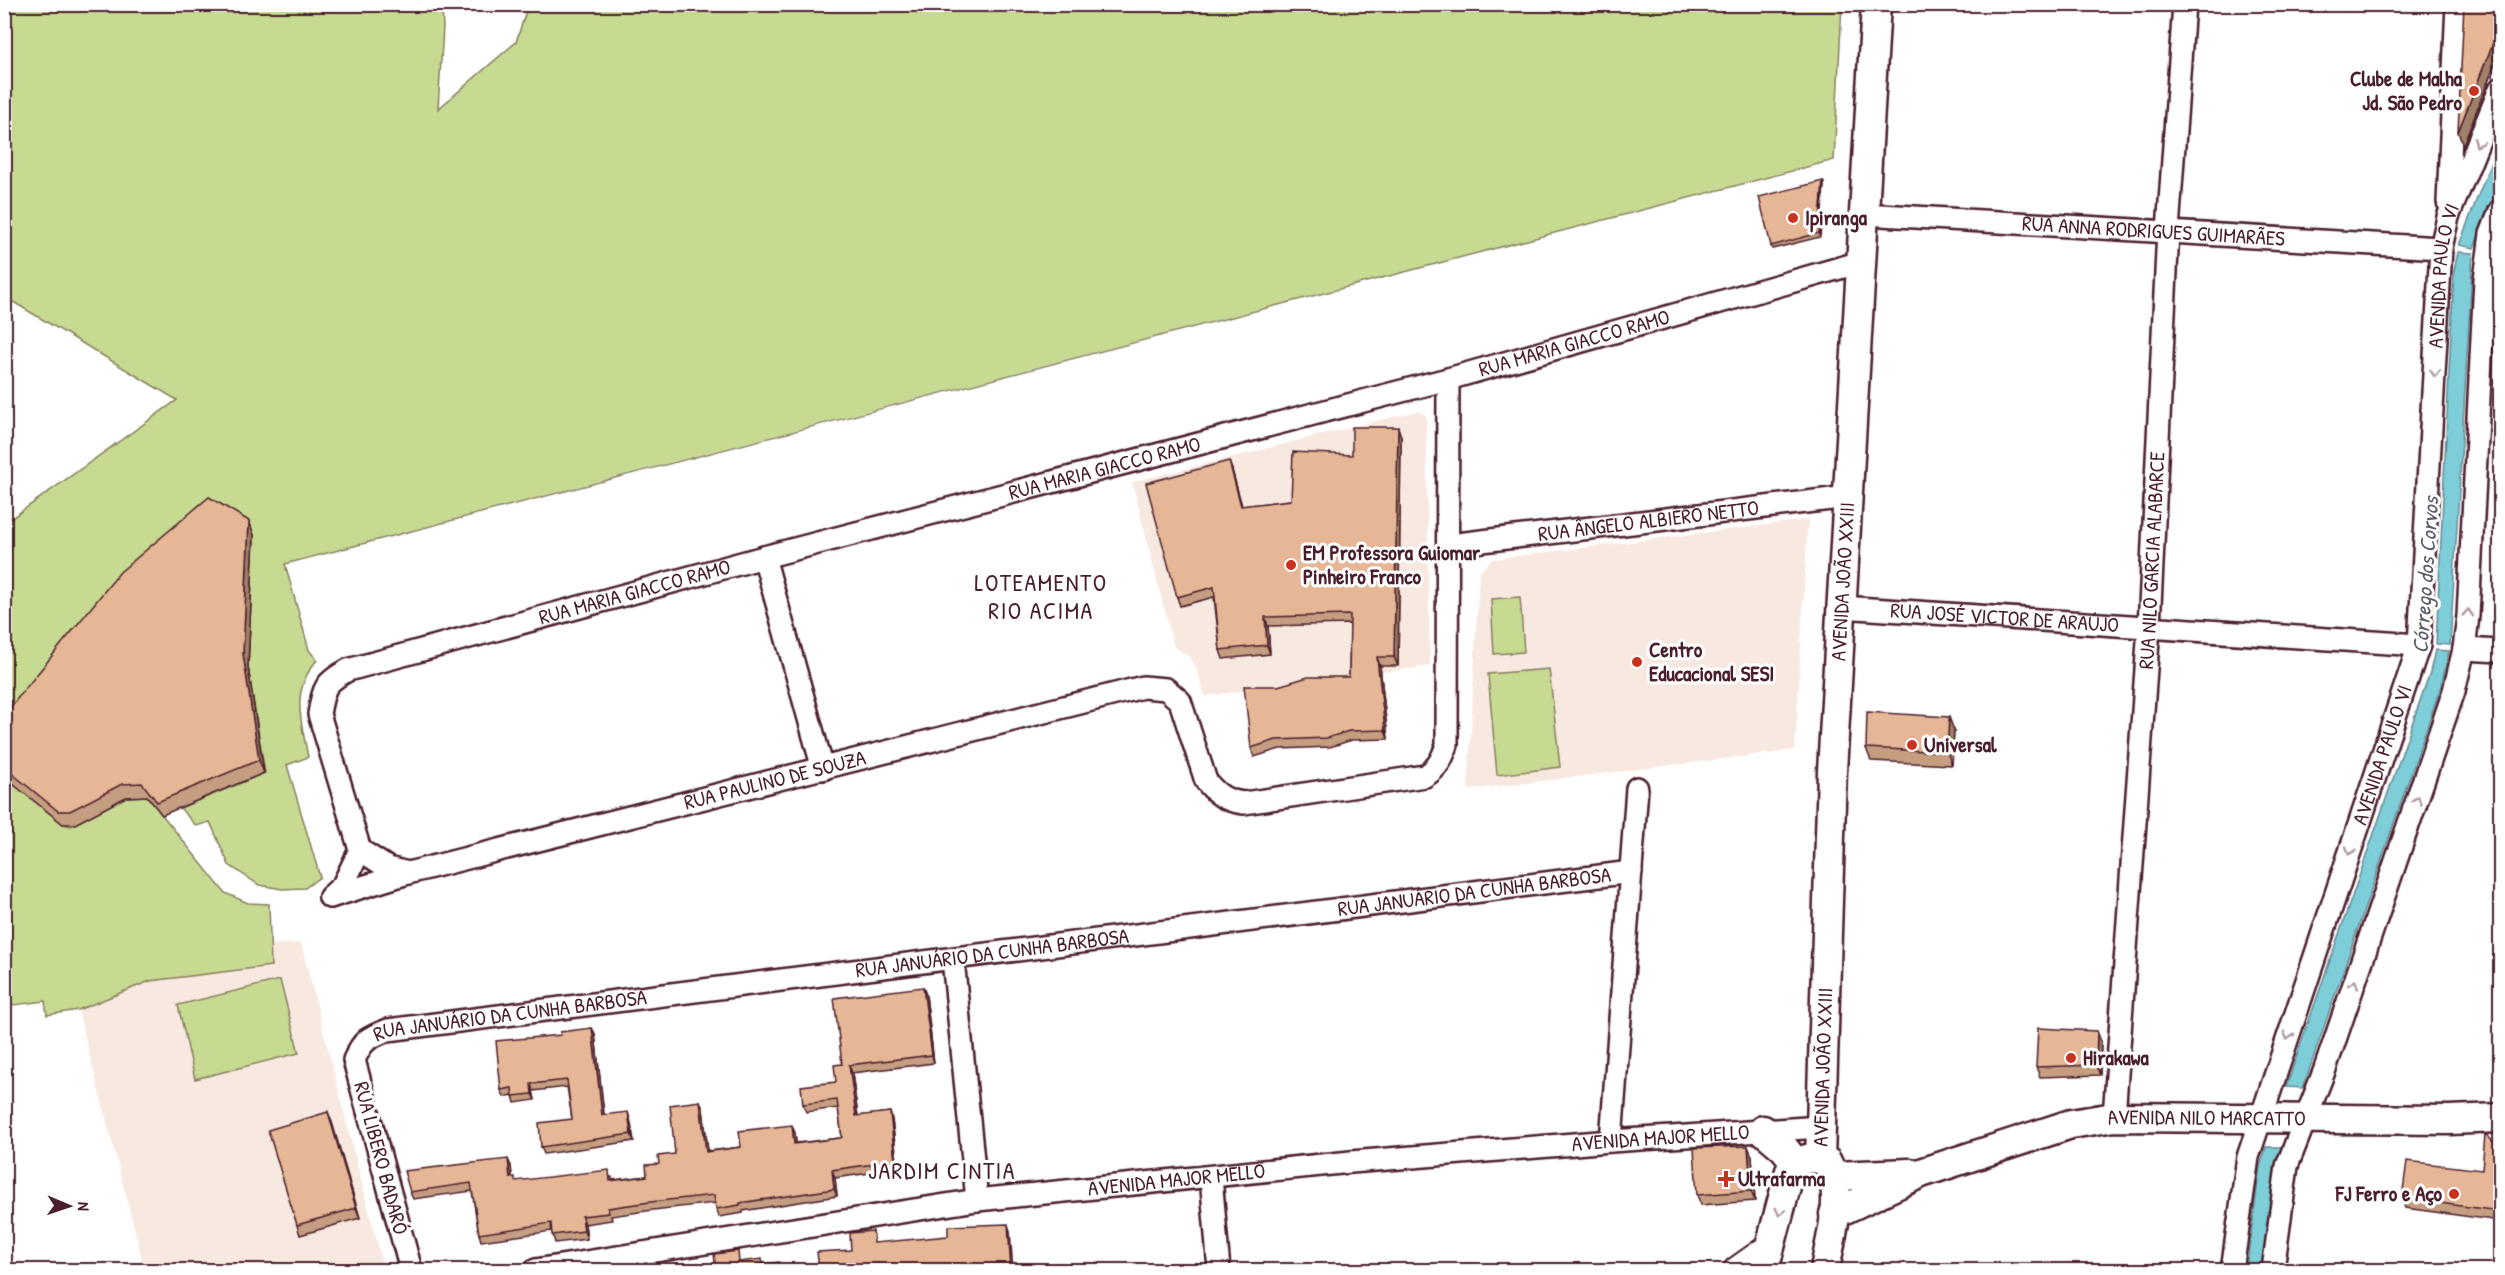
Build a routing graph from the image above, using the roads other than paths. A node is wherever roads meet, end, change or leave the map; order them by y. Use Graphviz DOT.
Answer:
graph roads {
  1 [pos="1876,4"];
  2 [pos="2184,4"];
  3 [pos="2457,4"];
  4 [pos="2500,89"];
  5 [pos="2500,212"];
  6 [pos="1864,214"];
  7 [pos="2448,217"];
  8 [pos="2168,230"];
  9 [pos="2441,248"];
  10 [pos="2494,253"];
  11 [pos="1861,262"];
  12 [pos="1448,379"];
  13 [pos="1848,496"];
  14 [pos="1449,545"];
  15 [pos="764,557"];
  16 [pos="1841,607"];
  17 [pos="2149,627"];
  18 [pos="2420,645"];
  19 [pos="2464,649"];
  20 [pos="2500,651"];
  21 [pos="823,769"];
  22 [pos="1637,788"];
  23 [pos="360,850"];
  24 [pos="1631,872"];
  25 [pos="408,873"];
  26 [pos="953,959"];
  27 [pos="360,1047"];
  28 [pos="2114,1117"];
  29 [pos="2500,1118"];
  30 [pos="2260,1119"];
  31 [pos="2307,1119"];
  32 [pos="1821,1127"];
  33 [pos="1763,1130"];
  34 [pos="1611,1141"];
  35 [pos="1817,1166"];
  36 [pos="1921,1173"];
  37 [pos="1211,1177"];
  38 [pos="977,1200"];
  39 [pos="1834,1214"];
  40 [pos="1768,1258"];
  41 [pos="411,1270"];
  42 [pos="535,1270"];
  43 [pos="1219,1270"];
  44 [pos="1737,1270"];
  45 [pos="1825,1270"];
  46 [pos="2232,1270"];
  47 [pos="2273,1270"];
  1 -- 6 [label="main road, AVENIDA JOÃO XXIII"];
  2 -- 8 [label="street, RUA NILO GARCIA ALABARCE"];
  3 -- 7 [label="street"];
  4 -- 7 [label="street, AVENIDA PAULO VI, one-way"];
  5 -- 10 [label="street, AVENIDA PAULO VI"];
  6 -- 8 [label="street, RUA ANNA RODRIGUES GUIMARÃES"];
  6 -- 11 [label="main road, AVENIDA JOÃO XXIII"];
  7 -- 9 [label="street, AVENIDA PAULO VI"];
  8 -- 9 [label="street, RUA ANNA RODRIGUES GUIMARÃES"];
  8 -- 17 [label="street, RUA NILO GARCIA ALABARCE"];
  9 -- 18 [label="street, AVENIDA PAULO VI, one-way"];
  19 -- 10 [label="street, AVENIDA PAULO VI, one-way"];
  11 -- 12 [label="street, RUA MARIA GIACCO RAMO"];
  11 -- 13 [label="main road, AVENIDA JOÃO XXIII"];
  12 -- 14 [label="street"];
  12 -- 15 [label="street, RUA MARIA GIACCO RAMO"];
  13 -- 14 [label="street, RUA ÂNGELO ALBIERO NETTO"];
  13 -- 16 [label="main road, AVENIDA JOÃO XXIII"];
  14 -- 21 [label="street, RUA PAULINO DE SOUZA"];
  15 -- 21 [label="street"];
  15 -- 23 [label="street, RUA MARIA GIACCO RAMO"];
  16 -- 17 [label="street, RUA JOSÉ VICTOR DE ARAÚJO"];
  16 -- 32 [label="main road, AVENIDA JOÃO XXIII"];
  17 -- 18 [label="street, RUA JOSÉ VICTOR DE ARAÚJO"];
  17 -- 28 [label="street, RUA NILO GARCIA ALABARCE"];
  18 -- 30 [label="street, AVENIDA PAULO VI, one-way"];
  19 -- 20 [label="street"];
  31 -- 19 [label="street, AVENIDA PAULO VI, one-way"];
  21 -- 25 [label="street, RUA PAULINO DE SOUZA"];
  22 -- 24 [label="street"];
  23 -- 25 [label="street"];
  23 -- 25 [label="street, RUA PAULINO DE SOUZA"];
  24 -- 26 [label="street, RUA JANUÁRIO DA CUNHA BARBOSA"];
  24 -- 34 [label="street"];
  26 -- 27 [label="street, RUA JANUÁRIO DA CUNHA BARBOSA"];
  26 -- 38 [label="street"];
  27 -- 41 [label="street, RUA LIBERO BADARÓ"];
  28 -- 30 [label="main road, AVENIDA NILO MARCATTO"];
  28 -- 36 [label="main road, AVENIDA NILO MARCATTO"];
  29 -- 31 [label="main road, AVENIDA NILO MARCATTO"];
  30 -- 31 [label="main road, AVENIDA NILO MARCATTO"];
  30 -- 46 [label="street, AVENIDA PAULO VI"];
  31 -- 47 [label="street, AVENIDA PAULO VI"];
  32 -- 33 [label="street, AVENIDA MAJOR MELLO"];
  32 -- 35 [label="main road, AVENIDA JOÃO XXIII"];
  33 -- 34 [label="street, AVENIDA MAJOR MELLO"];
  33 -- 35 [label="main road"];
  34 -- 37 [label="street, AVENIDA MAJOR MELLO"];
  35 -- 36 [label="main road, AVENIDA NILO MARCATTO"];
  35 -- 39 [label="main road, AVENIDA JOÃO XXIII"];
  35 -- 40 [label="main road, AVENIDA JOÃO XXIII, one-way"];
  36 -- 39 [label="main road, AVENIDA NILO MARCATTO"];
  37 -- 38 [label="street, AVENIDA MAJOR MELLO"];
  37 -- 43 [label="street"];
  38 -- 42 [label="street, AVENIDA MAJOR MELLO"];
  39 -- 45 [label="main road, AVENIDA JOÃO XXIII"];
  40 -- 44 [label="street"];
}
